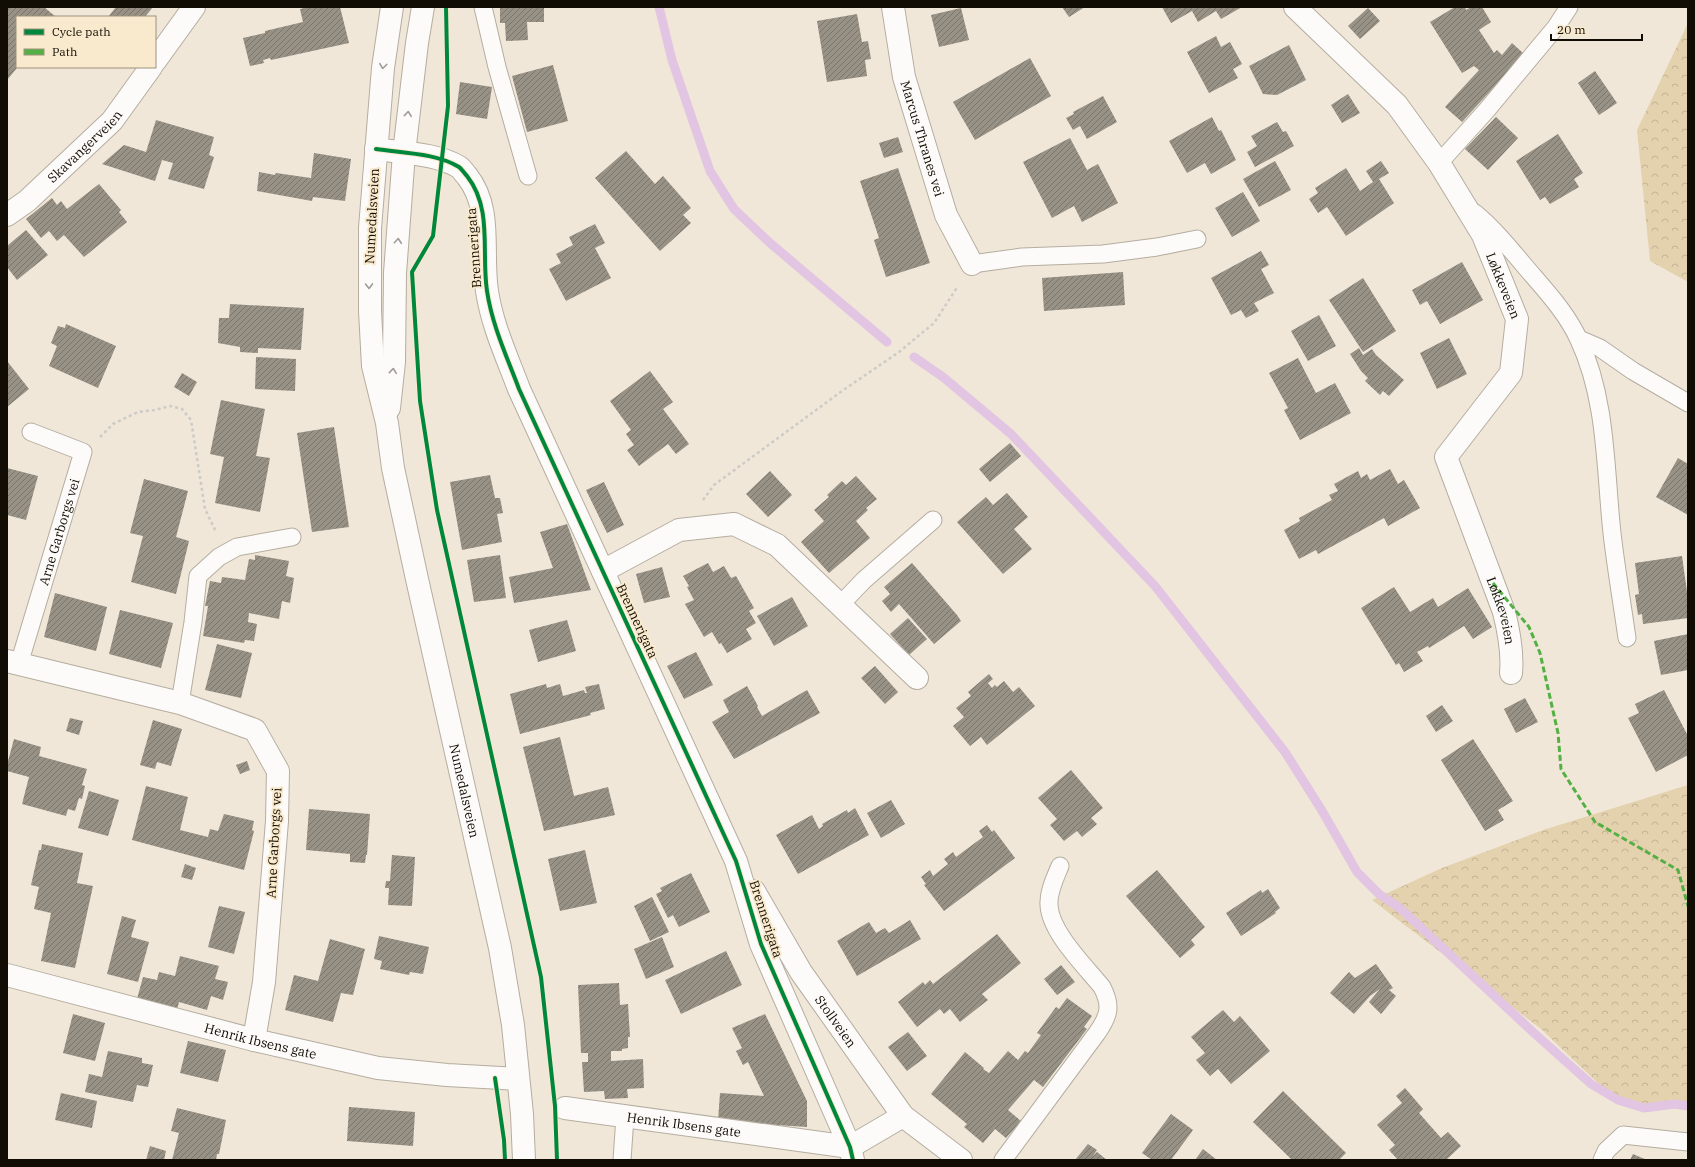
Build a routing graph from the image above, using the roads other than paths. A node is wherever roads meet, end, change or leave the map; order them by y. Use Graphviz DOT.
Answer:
graph roads {
  1 [pos="194,7"];
  2 [pos="392,7"];
  3 [pos="423,7"];
  4 [pos="483,7"];
  5 [pos="893,7"];
  6 [pos="1295,7"];
  7 [pos="1569,7"];
  8 [pos="156,60"];
  9 [pos="150,68"];
  10 [pos="376,149"];
  11 [pos="404,153"];
  12 [pos="1439,164"];
  13 [pos="528,176"];
  14 [pos="1465,205"];
  15 [pos="7,215"];
  16 [pos="1197,239"];
  17 [pos="972,264"];
  18 [pos="1579,339"];
  19 [pos="1688,403"];
  20 [pos="387,424"];
  21 [pos="31,432"];
  22 [pos="933,520"];
  23 [pos="292,537"];
  24 [pos="603,571"];
  25 [pos="840,604"];
  26 [pos="1627,638"];
  27 [pos="13,662"];
  28 [pos="1511,673"];
  29 [pos="917,678"];
  30 [pos="180,703"];
  31 [pos="736,861"];
  32 [pos="1060,866"];
  33 [pos="7,975"];
  34 [pos="254,1040"];
  35 [pos="518,1079"];
  36 [pos="565,1108"];
  37 [pos="903,1116"];
  38 [pos="626,1117"];
  39 [pos="1688,1142"];
  40 [pos="851,1153"];
  41 [pos="524,1160"];
  42 [pos="622,1160"];
  43 [pos="961,1160"];
  44 [pos="1003,1160"];
  45 [pos="1602,1160"];
  1 -- 8 [label="street"];
  2 -- 10 [label="street, Numedalsveien, one-way"];
  11 -- 3 [label="street, Numedalsveien, one-way"];
  4 -- 13 [label="lane"];
  5 -- 17 [label="street, Marcus Thranes vei"];
  6 -- 12 [label="street, Løkkeveien"];
  7 -- 12 [label="lane"];
  9 -- 15 [label="street, Skavangerveien"];
  10 -- 11 [label="street, Brennerigata"];
  10 -- 20 [label="street, Numedalsveien, one-way"];
  20 -- 11 [label="street, Numedalsveien, one-way"];
  11 -- 24 [label="street, Brennerigata"];
  12 -- 14 [label="street, Løkkeveien"];
  14 -- 18 [label="lane"];
  14 -- 28 [label="street, Løkkeveien"];
  16 -- 17 [label="lane"];
  18 -- 19 [label="lane"];
  18 -- 26 [label="lane"];
  20 -- 35 [label="street, Numedalsveien"];
  21 -- 27 [label="lane, Arne Garborgs vei"];
  22 -- 25 [label="lane"];
  23 -- 30 [label="lane"];
  24 -- 25 [label="street"];
  24 -- 31 [label="street, Brennerigata"];
  25 -- 29 [label="street"];
  27 -- 30 [label="street, Arne Garborgs vei"];
  30 -- 34 [label="street, Arne Garborgs vei"];
  31 -- 37 [label="street, Stollveien"];
  31 -- 40 [label="street, Brennerigata"];
  32 -- 44 [label="lane"];
  33 -- 34 [label="street, Henrik Ibsens gate"];
  34 -- 35 [label="street, Henrik Ibsens gate"];
  35 -- 41 [label="street, Numedalsveien"];
  36 -- 38 [label="street, Henrik Ibsens gate"];
  37 -- 40 [label="street"];
  37 -- 43 [label="street, Stollveien"];
  38 -- 40 [label="street, Henrik Ibsens gate"];
  38 -- 42 [label="lane"];
  39 -- 45 [label="lane"];
}
